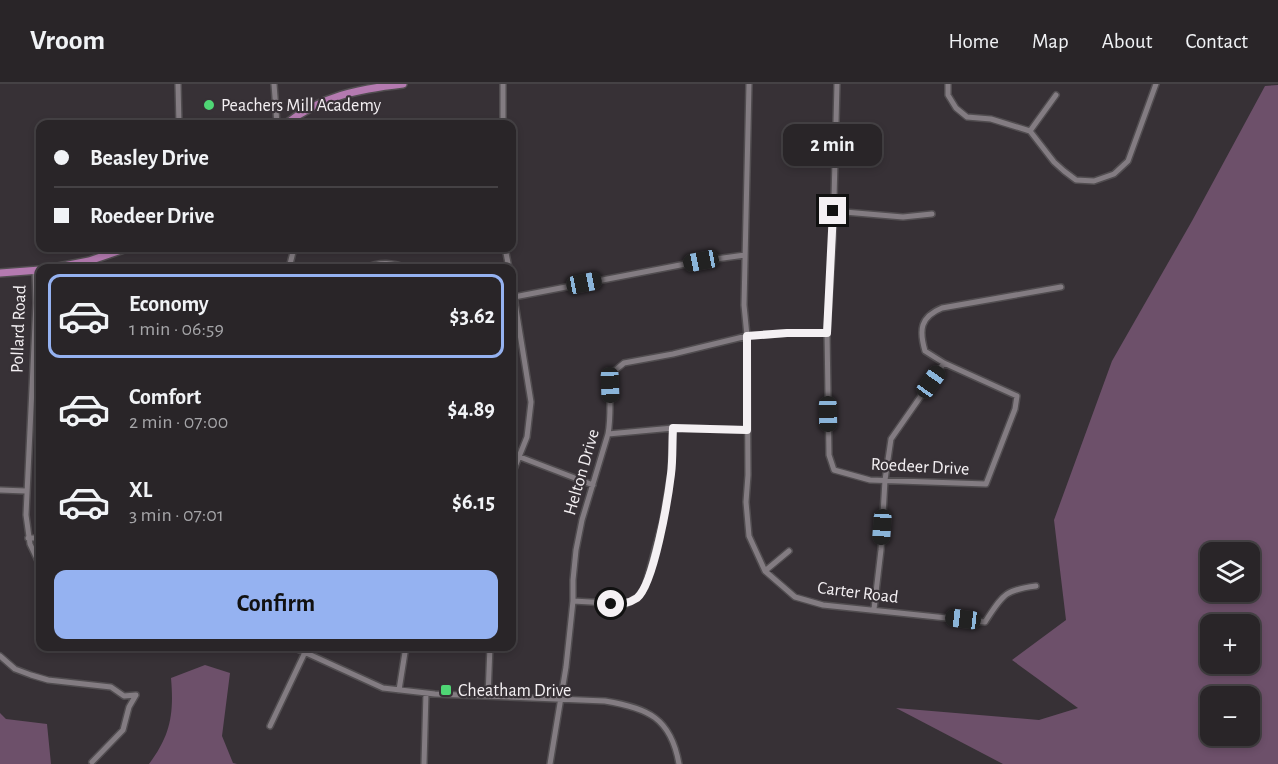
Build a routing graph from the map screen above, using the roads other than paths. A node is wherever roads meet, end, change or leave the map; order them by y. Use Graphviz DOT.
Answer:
graph roads {
  1 [pos="178,84"];
  2 [pos="274,84"];
  3 [pos="403,84"];
  4 [pos="503,84"];
  5 [pos="749,84"];
  6 [pos="837,84"];
  7 [pos="948,84"];
  8 [pos="1156,84"];
  9 [pos="372,86"];
  10 [pos="1056,95"];
  11 [pos="179,120"];
  12 [pos="278,120"];
  13 [pos="292,120"];
  14 [pos="503,120"];
  15 [pos="1030,130"];
  16 [pos="833,211"];
  17 [pos="932,214"];
  18 [pos="115,252"];
  19 [pos="745,255"];
  20 [pos="74,264"];
  21 [pos="375,264"];
  22 [pos="394,264"];
  23 [pos="36,271"];
  24 [pos="0,273"];
  25 [pos="1061,287"];
  26 [pos="516,297"];
  27 [pos="36,303"];
  28 [pos="516,309"];
  29 [pos="520,333"];
  30 [pos="827,333"];
  31 [pos="516,334"];
  32 [pos="747,336"];
  33 [pos="944,363"];
  34 [pos="673,428"];
  35 [pos="747,430"];
  36 [pos="608,434"];
  37 [pos="520,457"];
  38 [pos="516,466"];
  39 [pos="885,480"];
  40 [pos="593,485"];
  41 [pos="0,490"];
  42 [pos="26,491"];
  43 [pos="28,538"];
  44 [pos="36,538"];
  45 [pos="789,551"];
  46 [pos="36,558"];
  47 [pos="765,571"];
  48 [pos="1036,586"];
  49 [pos="573,601"];
  50 [pos="874,609"];
  51 [pos="301,651"];
  52 [pos="405,651"];
  53 [pos="490,651"];
  54 [pos="305,653"];
  55 [pos="0,656"];
  56 [pos="399,690"];
  57 [pos="426,693"];
  58 [pos="488,696"];
  59 [pos="562,699"];
  60 [pos="270,726"];
  61 [pos="92,762"];
  62 [pos="424,764"];
  63 [pos="550,764"];
  64 [pos="679,764"];
  1 -- 11 [label="street"];
  2 -- 12 [label="street"];
  3 -- 9 [label="main road"];
  4 -- 14 [label="street"];
  5 -- 19 [label="street, Carter Road"];
  6 -- 16 [label="street, Roedeer Drive"];
  7 -- 15 [label="street"];
  8 -- 15 [label="street"];
  9 -- 13 [label="main road"];
  10 -- 15 [label="street"];
  16 -- 17 [label="street"];
  16 -- 30 [label="street, Roedeer Drive"];
  18 -- 20 [label="main road"];
  19 -- 26 [label="street"];
  19 -- 32 [label="street, Carter Road"];
  21 -- 22 [label="street"];
  23 -- 24 [label="main road"];
  25 -- 33 [label="street, Roedeer Drive"];
  27 -- 42 [label="street, Pollard Road"];
  28 -- 29 [label="street"];
  29 -- 31 [label="street"];
  29 -- 37 [label="street"];
  30 -- 32 [label="street, Helton Drive"];
  30 -- 39 [label="street, Roedeer Drive"];
  32 -- 35 [label="street, Carter Road"];
  32 -- 36 [label="street, Helton Drive"];
  33 -- 39 [label="street"];
  33 -- 39 [label="street, Roedeer Drive"];
  34 -- 35 [label="street"];
  34 -- 36 [label="street"];
  34 -- 49 [label="street"];
  35 -- 47 [label="street, Carter Road"];
  36 -- 40 [label="street, Helton Drive"];
  37 -- 38 [label="street"];
  37 -- 40 [label="street"];
  39 -- 50 [label="street"];
  40 -- 49 [label="street, Helton Drive"];
  41 -- 42 [label="street"];
  42 -- 43 [label="street, Pollard Road"];
  43 -- 44 [label="street"];
  43 -- 46 [label="street, Pollard Road"];
  45 -- 47 [label="street"];
  47 -- 50 [label="street, Carter Road"];
  48 -- 50 [label="street, Carter Road"];
  49 -- 59 [label="street, Helton Drive"];
  51 -- 54 [label="street"];
  52 -- 56 [label="street"];
  53 -- 58 [label="street"];
  54 -- 56 [label="street"];
  54 -- 60 [label="street"];
  55 -- 61 [label="street"];
  56 -- 57 [label="street"];
  57 -- 58 [label="street"];
  57 -- 62 [label="street"];
  58 -- 59 [label="street"];
  59 -- 63 [label="street, Helton Drive"];
  59 -- 64 [label="street"];
}
